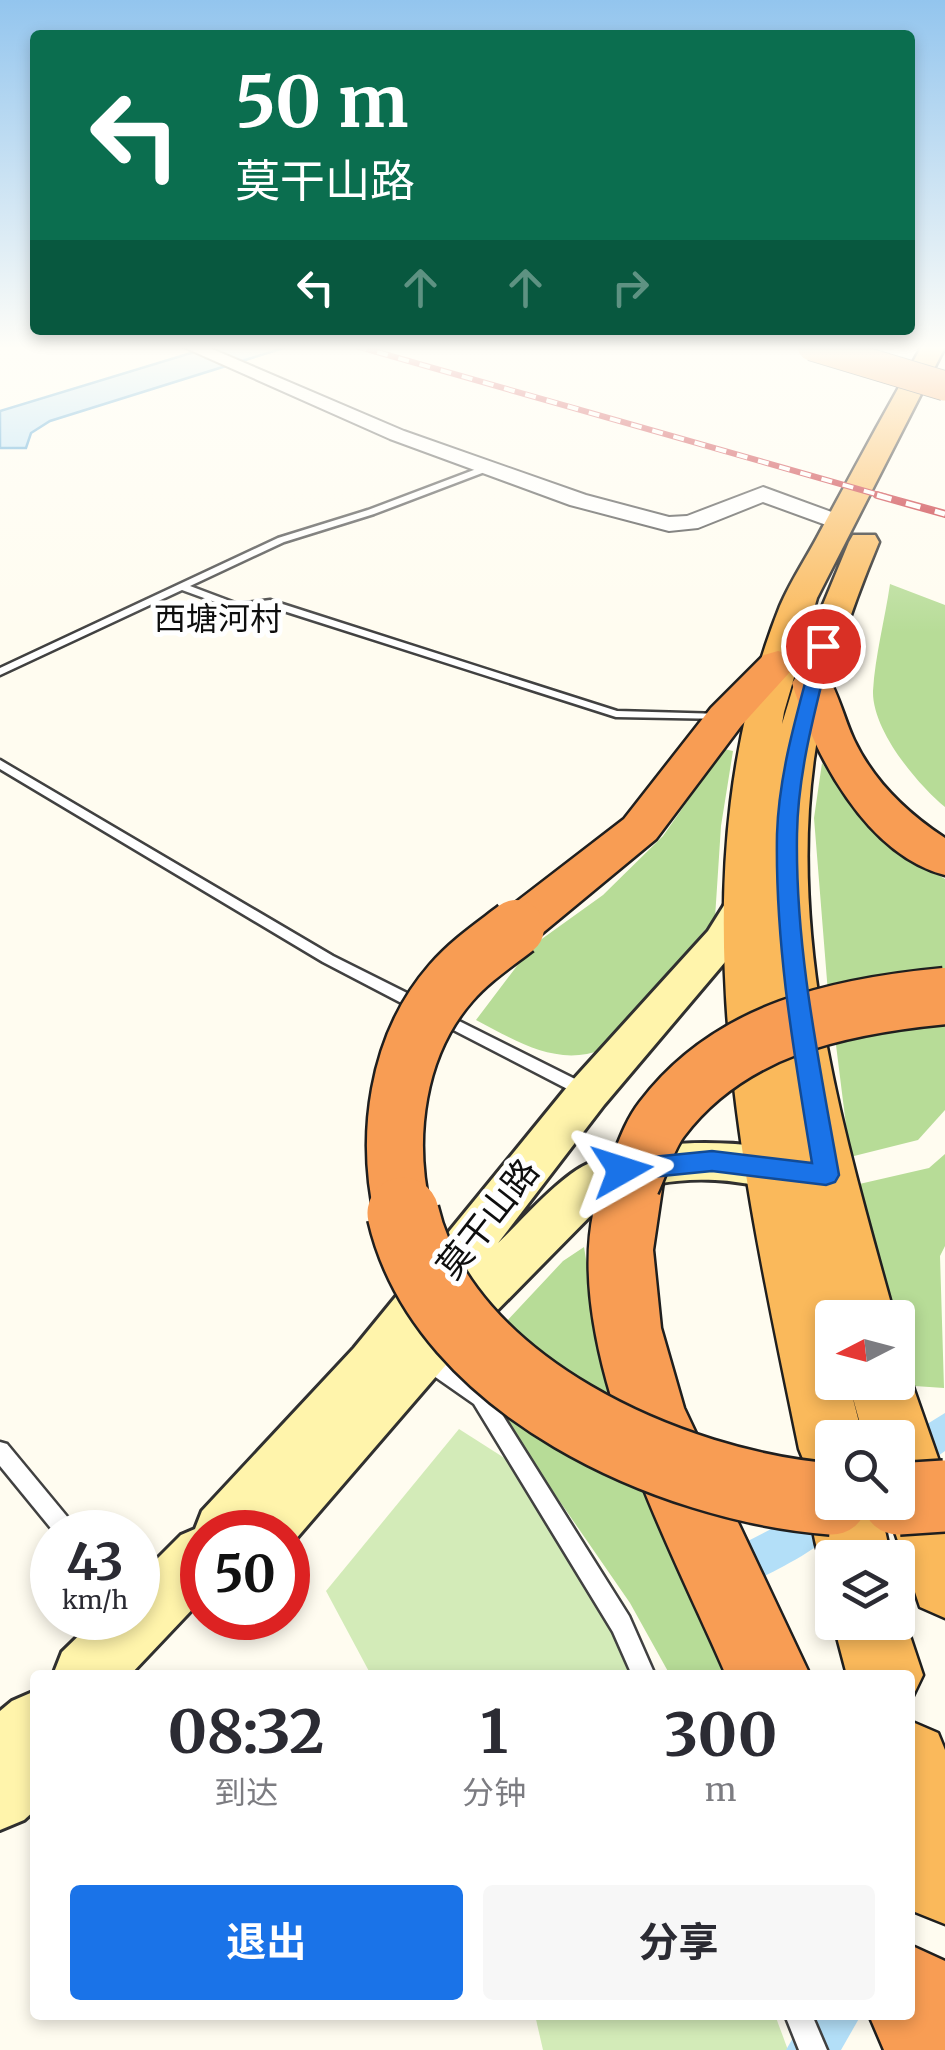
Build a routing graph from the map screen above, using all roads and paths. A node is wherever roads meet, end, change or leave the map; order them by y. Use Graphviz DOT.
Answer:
graph roads {
  1 [pos="412,442"];
  2 [pos="883,442"];
  3 [pos="911,442"];
  4 [pos="486,468"];
  5 [pos="840,523"];
  6 [pos="183,587"];
  7 [pos="0,672"];
  8 [pos="795,673"];
  9 [pos="726,718"];
  10 [pos="0,764"];
  11 [pos="945,860"];
  12 [pos="746,900"];
  13 [pos="945,996"];
  14 [pos="588,1093"];
  15 [pos="798,1170"];
  16 [pos="856,1300"];
  17 [pos="421,1356"];
  18 [pos="890,1414"];
  19 [pos="828,1420"];
  20 [pos="0,1450"];
  21 [pos="815,1498"];
  22 [pos="49,1510"];
  23 [pos="244,1510"];
  24 [pos="282,1510"];
  25 [pos="931,1534"];
  26 [pos="180,1583"];
  27 [pos="160,1607"];
  28 [pos="131,1640"];
  29 [pos="92,1670"];
  30 [pos="642,1670"];
  31 [pos="766,1670"];
  32 [pos="30,1728"];
  33 [pos="0,1755"];
  34 [pos="30,1769"];
  35 [pos="915,1778"];
  36 [pos="0,1796"];
  37 [pos="945,1882"];
  38 [pos="800,2020"];
  39 [pos="812,2050"];
  1 -- 4 [label="street"];
  2 -- 5 [label="highway, 莫干山路"];
  3 -- 8 [label="highway, 莫干山路"];
  4 -- 5 [label="street"];
  4 -- 6 [label="lane"];
  5 -- 8 [label="highway, 莫干山路"];
  6 -- 7 [label="lane"];
  6 -- 9 [label="lane"];
  8 -- 9 [label="highway"];
  8 -- 11 [label="highway"];
  8 -- 12 [label="highway, 莫干山路"];
  8 -- 15 [label="highway, 莫干山路"];
  9 -- 21 [label="highway, bridge"];
  10 -- 14 [label="lane"];
  12 -- 14 [label="main road, 莫干山路"];
  12 -- 15 [label="highway, 莫干山路"];
  13 -- 31 [label="highway, bridge"];
  14 -- 23 [label="main road, 莫干山路"];
  15 -- 16 [label="highway, 莫干山路"];
  15 -- 17 [label="main road, 莫干山路"];
  15 -- 19 [label="highway, 莫干山路"];
  17 -- 24 [label="main road, 莫干山路"];
  17 -- 30 [label="lane"];
  18 -- 25 [label="highway"];
  20 -- 22 [label="lane"];
  26 -- 27 [label="main road"];
  28 -- 29 [label="main road"];
  32 -- 33 [label="main road"];
  34 -- 36 [label="main road"];
  35 -- 37 [label="highway"];
  38 -- 39 [label="lane"];
}
